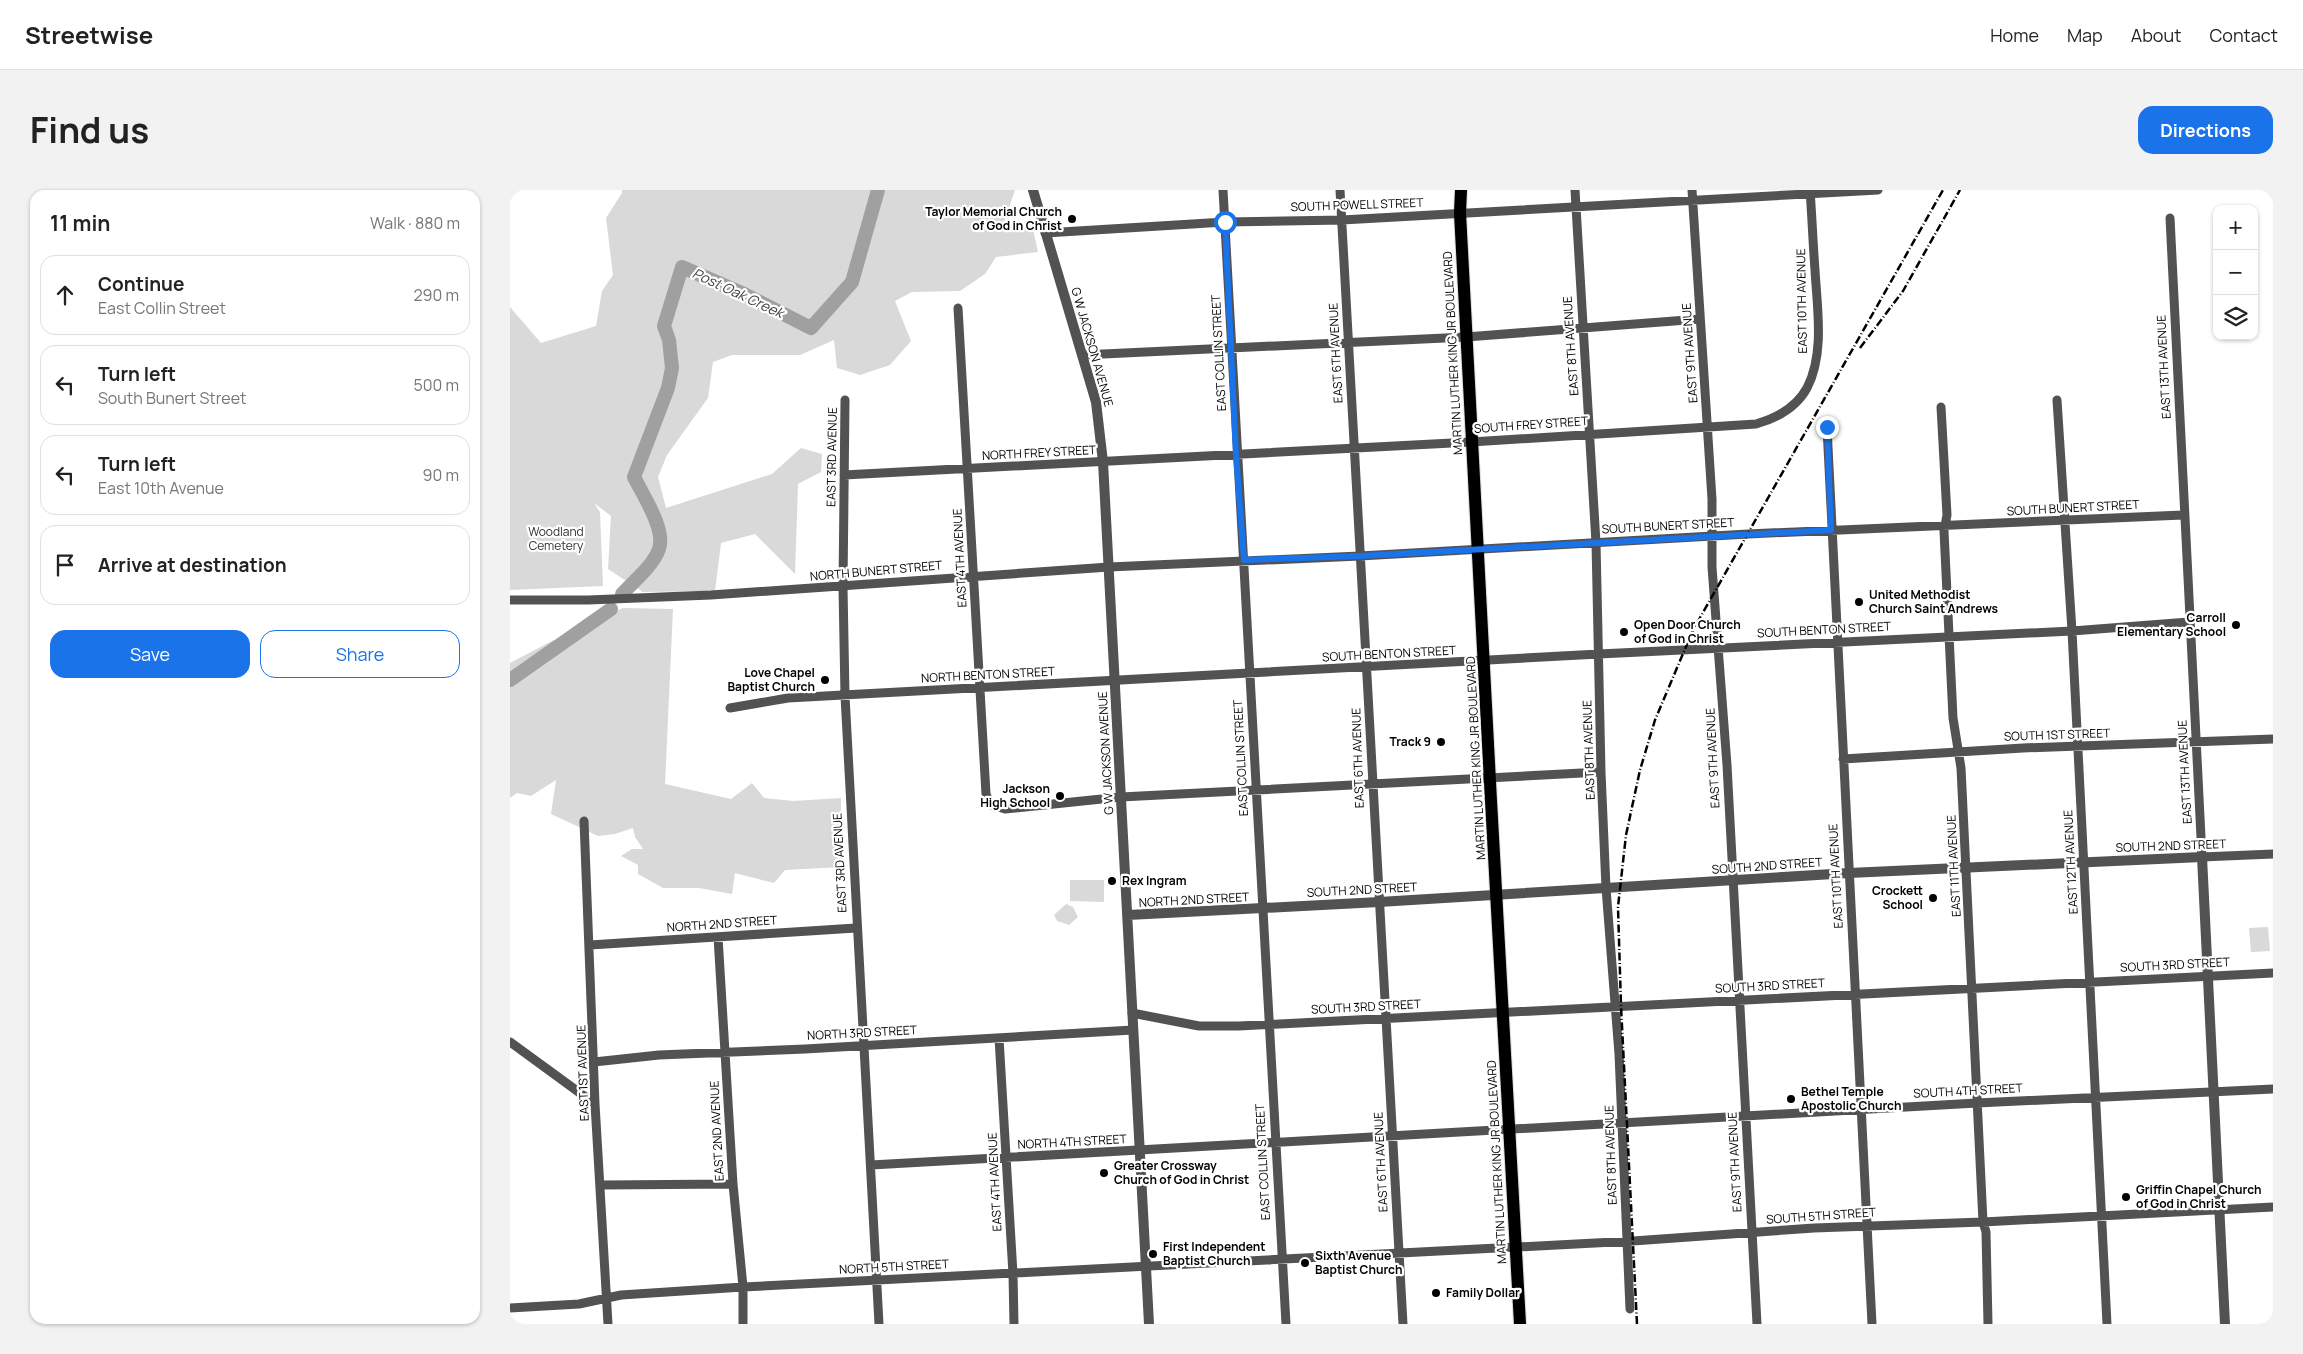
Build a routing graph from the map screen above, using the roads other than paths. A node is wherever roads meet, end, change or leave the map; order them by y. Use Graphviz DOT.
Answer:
graph roads {
  1 [pos="1033,190"];
  2 [pos="1223,190"];
  3 [pos="1340,190"];
  4 [pos="1462,190"];
  5 [pos="1575,190"];
  6 [pos="1878,190"];
  7 [pos="1810,192"];
  8 [pos="1693,194"];
  9 [pos="1575,206"];
  10 [pos="1460,213"];
  11 [pos="2170,218"];
  12 [pos="1342,220"];
  13 [pos="1225,222"];
  14 [pos="1046,233"];
  15 [pos="958,308"];
  16 [pos="1700,319"];
  17 [pos="1582,328"];
  18 [pos="1466,337"];
  19 [pos="1348,344"];
  20 [pos="1231,349"];
  21 [pos="1082,355"];
  22 [pos="845,400"];
  23 [pos="2057,400"];
  24 [pos="1794,406"];
  25 [pos="1941,407"];
  26 [pos="1827,427"];
  27 [pos="1708,428"];
  28 [pos="1590,434"];
  29 [pos="1471,442"];
  30 [pos="1354,448"];
  31 [pos="1236,455"];
  32 [pos="1104,462"];
  33 [pos="968,469"];
  34 [pos="844,475"];
  35 [pos="2183,515"];
  36 [pos="2064,519"];
  37 [pos="1945,526"];
  38 [pos="1831,530"];
  39 [pos="1712,536"];
  40 [pos="1596,543"];
  41 [pos="1477,550"];
  42 [pos="1360,556"];
  43 [pos="1244,560"];
  44 [pos="1109,567"];
  45 [pos="974,576"];
  46 [pos="843,587"];
  47 [pos="510,600"];
  48 [pos="2189,622"];
  49 [pos="2072,631"];
  50 [pos="1949,637"];
  51 [pos="1837,642"];
  52 [pos="1719,648"];
  53 [pos="1599,654"];
  54 [pos="1484,661"];
  55 [pos="1368,667"];
  56 [pos="1250,674"];
  57 [pos="1115,680"];
  58 [pos="980,688"];
  59 [pos="845,696"];
  60 [pos="730,708"];
  61 [pos="2273,739"];
  62 [pos="2196,743"];
  63 [pos="2078,747"];
  64 [pos="1958,752"];
  65 [pos="1843,759"];
  66 [pos="1601,772"];
  67 [pos="1491,778"];
  68 [pos="1371,785"];
  69 [pos="1255,792"];
  70 [pos="1120,797"];
  71 [pos="584,821"];
  72 [pos="2273,854"];
  73 [pos="2202,857"];
  74 [pos="2084,862"];
  75 [pos="1966,867"];
  76 [pos="1849,873"];
  77 [pos="1732,881"];
  78 [pos="1606,888"];
  79 [pos="1497,895"];
  80 [pos="1379,902"];
  81 [pos="1262,909"];
  82 [pos="1128,915"];
  83 [pos="856,928"];
  84 [pos="718,937"];
  85 [pos="590,945"];
  86 [pos="2273,972"];
  87 [pos="2206,976"];
  88 [pos="2090,982"];
  89 [pos="1972,988"];
  90 [pos="1855,994"];
  91 [pos="1740,1000"];
  92 [pos="1615,1007"];
  93 [pos="1503,1012"];
  94 [pos="1132,1014"];
  95 [pos="1385,1018"];
  96 [pos="1269,1024"];
  97 [pos="1132,1030"];
  98 [pos="999,1038"];
  99 [pos="510,1042"];
  100 [pos="864,1046"];
  101 [pos="726,1052"];
  102 [pos="594,1062"];
  103 [pos="2273,1089"];
  104 [pos="2212,1092"];
  105 [pos="2095,1098"];
  106 [pos="1977,1103"];
  107 [pos="595,1104"];
  108 [pos="1860,1109"];
  109 [pos="1745,1116"];
  110 [pos="1622,1124"];
  111 [pos="1509,1129"];
  112 [pos="1392,1136"];
  113 [pos="1275,1142"];
  114 [pos="1139,1151"];
  115 [pos="1006,1158"];
  116 [pos="871,1165"];
  117 [pos="733,1184"];
  118 [pos="602,1185"];
  119 [pos="2273,1206"];
  120 [pos="2218,1209"];
  121 [pos="2101,1215"];
  122 [pos="1983,1222"];
  123 [pos="1866,1225"];
  124 [pos="1751,1233"];
  125 [pos="1627,1240"];
  126 [pos="1516,1246"];
  127 [pos="1398,1252"];
  128 [pos="1280,1259"];
  129 [pos="1145,1266"];
  130 [pos="1013,1274"];
  131 [pos="875,1281"];
  132 [pos="743,1287"];
  133 [pos="607,1298"];
  134 [pos="510,1308"];
  135 [pos="1630,1309"];
  136 [pos="608,1324"];
  137 [pos="743,1324"];
  138 [pos="879,1324"];
  139 [pos="1014,1324"];
  140 [pos="1149,1324"];
  141 [pos="1286,1324"];
  142 [pos="1403,1324"];
  143 [pos="1520,1324"];
  144 [pos="1757,1324"];
  145 [pos="1872,1324"];
  146 [pos="1988,1324"];
  147 [pos="2107,1324"];
  148 [pos="2225,1324"];
  1 -- 14 [label="street, G W JACKSON AVENUE"];
  2 -- 13 [label="street, EAST COLLIN STREET"];
  3 -- 12 [label="street, EAST 6TH AVENUE"];
  4 -- 10 [label="main road, MARTIN LUTHER KING JR BOULEVARD"];
  5 -- 9 [label="street, EAST 8TH AVENUE"];
  6 -- 7 [label="street, SOUTH POWELL STREET"];
  7 -- 8 [label="street, SOUTH POWELL STREET"];
  7 -- 24 [label="street, EAST 10TH AVENUE"];
  8 -- 9 [label="street, SOUTH POWELL STREET"];
  8 -- 16 [label="street, EAST 9TH AVENUE"];
  9 -- 10 [label="street, SOUTH POWELL STREET"];
  9 -- 17 [label="street, EAST 8TH AVENUE"];
  10 -- 12 [label="street, SOUTH POWELL STREET"];
  10 -- 18 [label="main road, MARTIN LUTHER KING JR BOULEVARD"];
  11 -- 35 [label="street, EAST 13TH AVENUE"];
  12 -- 13 [label="street, SOUTH POWELL STREET"];
  12 -- 19 [label="street, EAST 6TH AVENUE"];
  13 -- 14 [label="street, SOUTH POWELL STREET"];
  13 -- 20 [label="street, EAST COLLIN STREET"];
  14 -- 21 [label="street, G W JACKSON AVENUE"];
  15 -- 33 [label="street, EAST 4TH AVENUE"];
  16 -- 17 [label="street"];
  16 -- 27 [label="street, EAST 9TH AVENUE"];
  17 -- 18 [label="street"];
  17 -- 28 [label="street, EAST 8TH AVENUE"];
  18 -- 19 [label="street"];
  18 -- 29 [label="main road, MARTIN LUTHER KING JR BOULEVARD"];
  19 -- 20 [label="street"];
  19 -- 30 [label="street, EAST 6TH AVENUE"];
  20 -- 21 [label="street"];
  20 -- 31 [label="street, EAST COLLIN STREET"];
  21 -- 32 [label="street, G W JACKSON AVENUE"];
  22 -- 34 [label="street, EAST 3RD AVENUE"];
  23 -- 36 [label="street, EAST 12TH AVENUE"];
  24 -- 27 [label="street, SOUTH FREY STREET"];
  25 -- 37 [label="street, EAST 11TH AVENUE"];
  26 -- 38 [label="street, EAST 10TH AVENUE"];
  27 -- 28 [label="street, SOUTH FREY STREET"];
  27 -- 39 [label="street, EAST 9TH AVENUE"];
  28 -- 29 [label="street, SOUTH FREY STREET"];
  28 -- 40 [label="street, EAST 8TH AVENUE"];
  29 -- 30 [label="street, SOUTH FREY STREET"];
  29 -- 41 [label="main road, MARTIN LUTHER KING JR BOULEVARD"];
  30 -- 31 [label="street, SOUTH FREY STREET"];
  30 -- 42 [label="street, EAST 6TH AVENUE"];
  31 -- 32 [label="street, NORTH FREY STREET"];
  31 -- 43 [label="street, EAST COLLIN STREET"];
  32 -- 33 [label="street, NORTH FREY STREET"];
  32 -- 44 [label="street, G W JACKSON AVENUE"];
  33 -- 34 [label="street, NORTH FREY STREET"];
  33 -- 45 [label="street, EAST 4TH AVENUE"];
  34 -- 46 [label="street, EAST 3RD AVENUE"];
  35 -- 36 [label="street, SOUTH BUNERT STREET"];
  35 -- 48 [label="street, EAST 13TH AVENUE"];
  36 -- 37 [label="street, SOUTH BUNERT STREET"];
  36 -- 49 [label="street, EAST 12TH AVENUE"];
  37 -- 38 [label="street, SOUTH BUNERT STREET"];
  37 -- 50 [label="street, EAST 11TH AVENUE"];
  38 -- 39 [label="street, SOUTH BUNERT STREET"];
  38 -- 51 [label="street, EAST 10TH AVENUE"];
  39 -- 40 [label="street, SOUTH BUNERT STREET"];
  39 -- 52 [label="street, EAST 9TH AVENUE"];
  40 -- 41 [label="street, SOUTH BUNERT STREET"];
  40 -- 53 [label="street, EAST 8TH AVENUE"];
  41 -- 42 [label="street, SOUTH BUNERT STREET"];
  41 -- 54 [label="main road, MARTIN LUTHER KING JR BOULEVARD"];
  42 -- 43 [label="street, SOUTH BUNERT STREET"];
  42 -- 55 [label="street, EAST 6TH AVENUE"];
  43 -- 44 [label="street, NORTH BUNERT STREET"];
  43 -- 56 [label="street, EAST COLLIN STREET"];
  44 -- 45 [label="street, NORTH BUNERT STREET"];
  44 -- 57 [label="street, G W JACKSON AVENUE"];
  45 -- 46 [label="street, NORTH BUNERT STREET"];
  45 -- 58 [label="street, EAST 4TH AVENUE"];
  46 -- 47 [label="street, NORTH BUNERT STREET"];
  46 -- 59 [label="street, EAST 3RD AVENUE"];
  48 -- 49 [label="street, SOUTH BENTON STREET"];
  48 -- 62 [label="street, EAST 13TH AVENUE"];
  49 -- 50 [label="street, SOUTH BENTON STREET"];
  49 -- 63 [label="street, EAST 12TH AVENUE"];
  50 -- 51 [label="street, SOUTH BENTON STREET"];
  50 -- 64 [label="street, EAST 11TH AVENUE"];
  51 -- 52 [label="street, SOUTH BENTON STREET"];
  51 -- 65 [label="street, EAST 10TH AVENUE"];
  52 -- 53 [label="street, SOUTH BENTON STREET"];
  52 -- 77 [label="street, EAST 9TH AVENUE"];
  53 -- 54 [label="street, SOUTH BENTON STREET"];
  53 -- 66 [label="street, EAST 8TH AVENUE"];
  54 -- 55 [label="street, SOUTH BENTON STREET"];
  54 -- 67 [label="main road, MARTIN LUTHER KING JR BOULEVARD"];
  55 -- 56 [label="street, SOUTH BENTON STREET"];
  55 -- 68 [label="street, EAST 6TH AVENUE"];
  56 -- 57 [label="street, NORTH BENTON STREET"];
  56 -- 69 [label="street, EAST COLLIN STREET"];
  57 -- 58 [label="street, NORTH BENTON STREET"];
  57 -- 70 [label="street, G W JACKSON AVENUE"];
  58 -- 59 [label="street, NORTH BENTON STREET"];
  58 -- 70 [label="street, EAST 4TH AVENUE"];
  59 -- 60 [label="street, NORTH BENTON STREET"];
  59 -- 83 [label="street, EAST 3RD AVENUE"];
  61 -- 62 [label="street, SOUTH 1ST STREET"];
  62 -- 63 [label="street, SOUTH 1ST STREET"];
  62 -- 73 [label="street, EAST 13TH AVENUE"];
  63 -- 64 [label="street, SOUTH 1ST STREET"];
  63 -- 74 [label="street, EAST 12TH AVENUE"];
  64 -- 65 [label="street, SOUTH 1ST STREET"];
  64 -- 75 [label="street, EAST 11TH AVENUE"];
  65 -- 76 [label="street, EAST 10TH AVENUE"];
  66 -- 67 [label="street"];
  66 -- 78 [label="street, EAST 8TH AVENUE"];
  67 -- 68 [label="street"];
  67 -- 79 [label="main road, MARTIN LUTHER KING JR BOULEVARD"];
  68 -- 69 [label="street"];
  68 -- 80 [label="street, EAST 6TH AVENUE"];
  69 -- 70 [label="street"];
  69 -- 81 [label="street, EAST COLLIN STREET"];
  70 -- 82 [label="street, G W JACKSON AVENUE"];
  71 -- 85 [label="street, EAST 1ST AVENUE"];
  72 -- 73 [label="street, SOUTH 2ND STREET"];
  73 -- 74 [label="street, SOUTH 2ND STREET"];
  73 -- 87 [label="street, EAST 13TH AVENUE"];
  74 -- 75 [label="street, SOUTH 2ND STREET"];
  74 -- 88 [label="street, EAST 12TH AVENUE"];
  75 -- 76 [label="street, SOUTH 2ND STREET"];
  75 -- 89 [label="street, EAST 11TH AVENUE"];
  76 -- 77 [label="street, SOUTH 2ND STREET"];
  76 -- 90 [label="street, EAST 10TH AVENUE"];
  77 -- 78 [label="street, SOUTH 2ND STREET"];
  77 -- 91 [label="street, EAST 9TH AVENUE"];
  78 -- 79 [label="street, SOUTH 2ND STREET"];
  78 -- 92 [label="street, EAST 8TH AVENUE"];
  79 -- 80 [label="street, SOUTH 2ND STREET"];
  79 -- 93 [label="main road, MARTIN LUTHER KING JR BOULEVARD"];
  80 -- 81 [label="street, SOUTH 2ND STREET"];
  80 -- 95 [label="street, EAST 6TH AVENUE"];
  81 -- 82 [label="street, NORTH 2ND STREET"];
  81 -- 96 [label="street, EAST COLLIN STREET"];
  82 -- 94 [label="street, G W JACKSON AVENUE"];
  83 -- 84 [label="street, NORTH 2ND STREET"];
  83 -- 100 [label="street, EAST 3RD AVENUE"];
  84 -- 85 [label="street, NORTH 2ND STREET"];
  84 -- 101 [label="street, EAST 2ND AVENUE"];
  85 -- 102 [label="street, EAST 1ST AVENUE"];
  86 -- 87 [label="street, SOUTH 3RD STREET"];
  87 -- 88 [label="street, SOUTH 3RD STREET"];
  87 -- 104 [label="street, EAST 13TH AVENUE"];
  88 -- 89 [label="street, SOUTH 3RD STREET"];
  88 -- 105 [label="street, EAST 12TH AVENUE"];
  89 -- 90 [label="street, SOUTH 3RD STREET"];
  89 -- 106 [label="street, EAST 11TH AVENUE"];
  90 -- 91 [label="street, SOUTH 3RD STREET"];
  90 -- 108 [label="street, EAST 10TH AVENUE"];
  91 -- 92 [label="street, SOUTH 3RD STREET"];
  91 -- 109 [label="street, EAST 9TH AVENUE"];
  92 -- 93 [label="street, SOUTH 3RD STREET"];
  92 -- 110 [label="street, EAST 8TH AVENUE"];
  93 -- 95 [label="street, SOUTH 3RD STREET"];
  93 -- 111 [label="main road, MARTIN LUTHER KING JR BOULEVARD"];
  94 -- 96 [label="street"];
  94 -- 97 [label="street, G W JACKSON AVENUE"];
  95 -- 96 [label="street, SOUTH 3RD STREET"];
  95 -- 112 [label="street, EAST 6TH AVENUE"];
  96 -- 113 [label="street, EAST COLLIN STREET"];
  97 -- 98 [label="street, NORTH 3RD STREET"];
  97 -- 114 [label="street, G W JACKSON AVENUE"];
  98 -- 100 [label="street, NORTH 3RD STREET"];
  98 -- 115 [label="street, EAST 4TH AVENUE"];
  99 -- 107 [label="street"];
  100 -- 101 [label="street, NORTH 3RD STREET"];
  100 -- 116 [label="street, EAST 3RD AVENUE"];
  101 -- 102 [label="street, NORTH 3RD STREET"];
  101 -- 117 [label="street, EAST 2ND AVENUE"];
  102 -- 107 [label="street, EAST 1ST AVENUE"];
  103 -- 104 [label="street, SOUTH 4TH STREET"];
  104 -- 105 [label="street, SOUTH 4TH STREET"];
  104 -- 120 [label="street, EAST 13TH AVENUE"];
  105 -- 106 [label="street, SOUTH 4TH STREET"];
  105 -- 121 [label="street, EAST 12TH AVENUE"];
  106 -- 108 [label="street, SOUTH 4TH STREET"];
  106 -- 122 [label="street, EAST 11TH AVENUE"];
  107 -- 118 [label="street, EAST 1ST AVENUE"];
  108 -- 109 [label="street, SOUTH 4TH STREET"];
  108 -- 123 [label="street, EAST 10TH AVENUE"];
  109 -- 110 [label="street, SOUTH 4TH STREET"];
  109 -- 124 [label="street, EAST 9TH AVENUE"];
  110 -- 111 [label="street, SOUTH 4TH STREET"];
  110 -- 125 [label="street, EAST 8TH AVENUE"];
  111 -- 112 [label="street, SOUTH 4TH STREET"];
  111 -- 126 [label="main road, MARTIN LUTHER KING JR BOULEVARD"];
  112 -- 113 [label="street, SOUTH 4TH STREET"];
  112 -- 127 [label="street, EAST 6TH AVENUE"];
  113 -- 114 [label="street, NORTH 4TH STREET"];
  113 -- 128 [label="street, EAST COLLIN STREET"];
  114 -- 115 [label="street, NORTH 4TH STREET"];
  114 -- 129 [label="street, G W JACKSON AVENUE"];
  115 -- 116 [label="street, NORTH 4TH STREET"];
  115 -- 130 [label="street, EAST 4TH AVENUE"];
  116 -- 131 [label="street, EAST 3RD AVENUE"];
  117 -- 118 [label="street"];
  117 -- 132 [label="street, EAST 2ND AVENUE"];
  118 -- 133 [label="street, EAST 1ST AVENUE"];
  119 -- 120 [label="street, SOUTH 5TH STREET"];
  120 -- 121 [label="street, SOUTH 5TH STREET"];
  120 -- 148 [label="street, EAST 13TH AVENUE"];
  121 -- 122 [label="street, SOUTH 5TH STREET"];
  121 -- 147 [label="street, EAST 12TH AVENUE"];
  122 -- 123 [label="street, SOUTH 5TH STREET"];
  122 -- 146 [label="street, EAST 11TH AVENUE"];
  123 -- 124 [label="street, SOUTH 5TH STREET"];
  123 -- 145 [label="street, EAST 10TH AVENUE"];
  124 -- 125 [label="street, SOUTH 5TH STREET"];
  124 -- 144 [label="street, EAST 9TH AVENUE"];
  125 -- 126 [label="street, SOUTH 5TH STREET"];
  125 -- 135 [label="street, EAST 8TH AVENUE"];
  126 -- 127 [label="street, SOUTH 5TH STREET"];
  126 -- 143 [label="main road, MARTIN LUTHER KING JR BOULEVARD"];
  127 -- 128 [label="street, SOUTH 5TH STREET"];
  127 -- 142 [label="street, EAST 6TH AVENUE"];
  128 -- 129 [label="street, NORTH 5TH STREET"];
  128 -- 141 [label="street, EAST COLLIN STREET"];
  129 -- 130 [label="street, NORTH 5TH STREET"];
  129 -- 140 [label="street, G W JACKSON AVENUE"];
  130 -- 131 [label="street, NORTH 5TH STREET"];
  130 -- 139 [label="street, EAST 4TH AVENUE"];
  131 -- 132 [label="street, NORTH 5TH STREET"];
  131 -- 138 [label="street, EAST 3RD AVENUE"];
  132 -- 133 [label="street, NORTH 5TH STREET"];
  132 -- 137 [label="street, EAST 2ND AVENUE"];
  133 -- 134 [label="street, NORTH 5TH STREET"];
  133 -- 136 [label="street, EAST 1ST AVENUE"];
}
